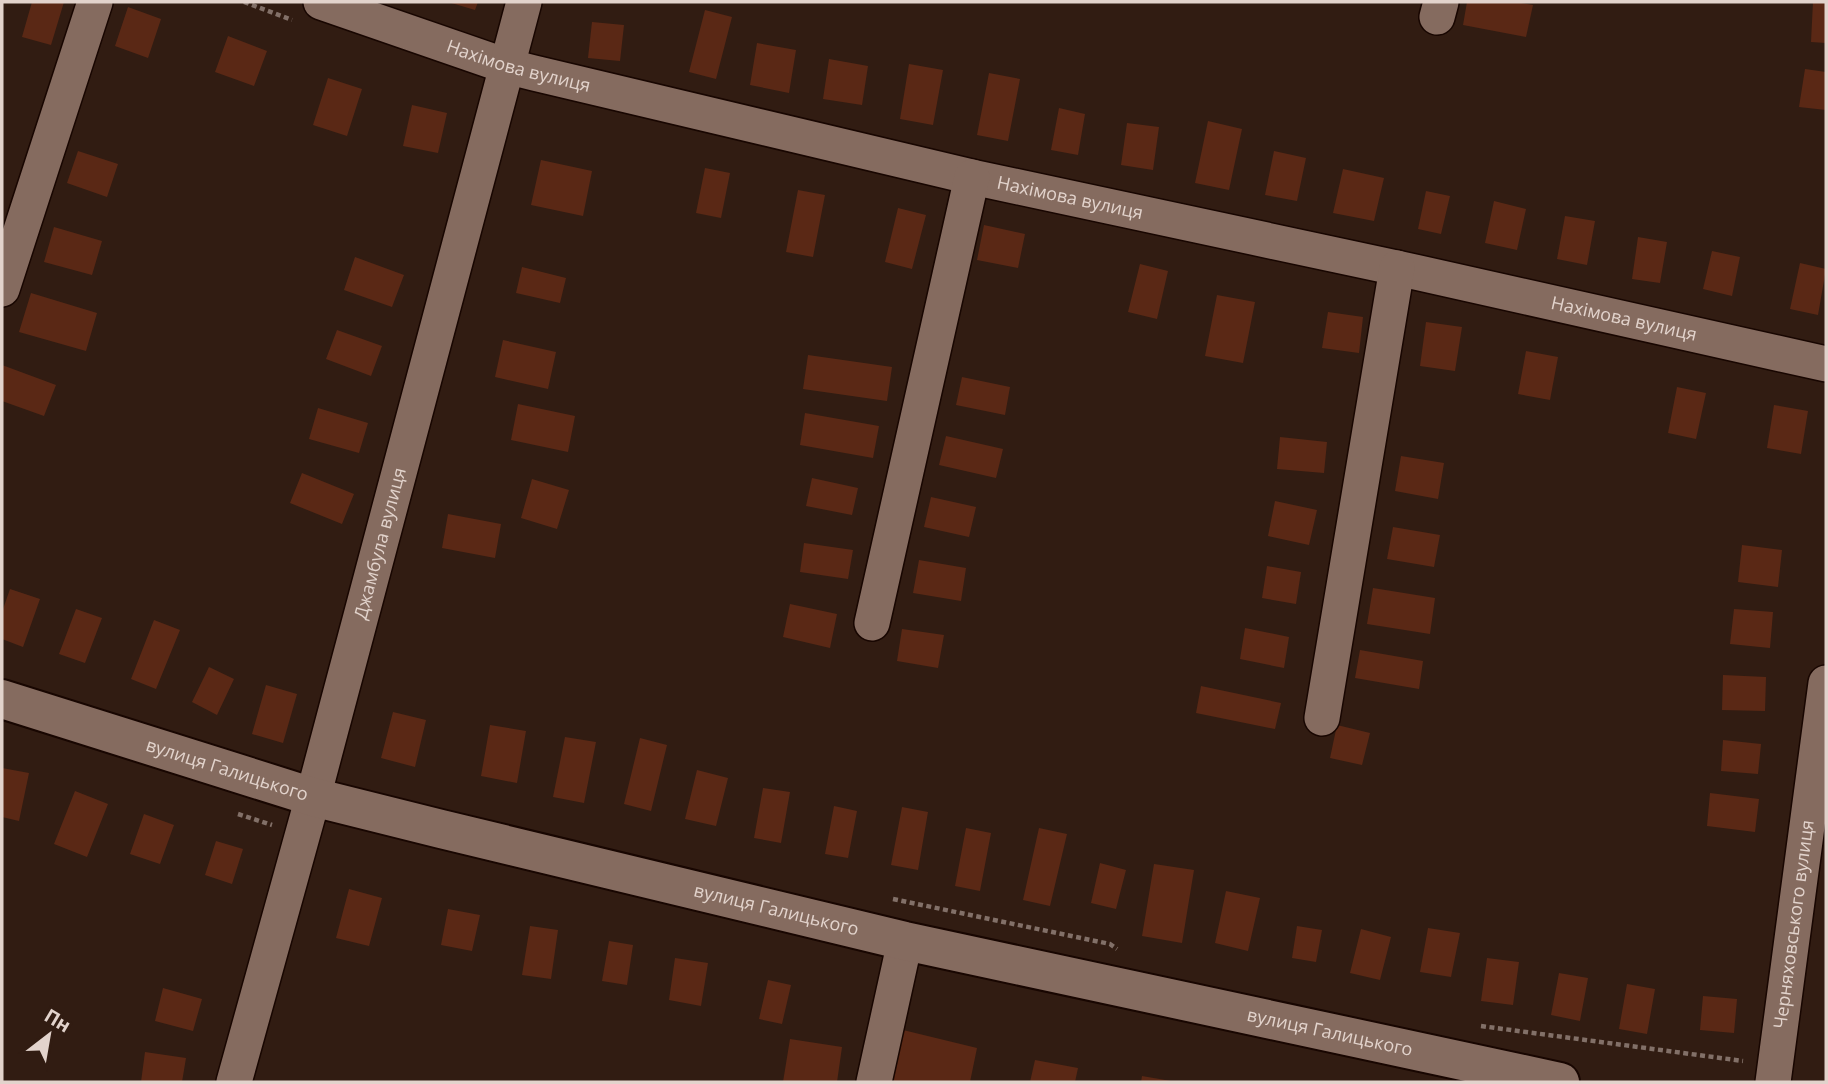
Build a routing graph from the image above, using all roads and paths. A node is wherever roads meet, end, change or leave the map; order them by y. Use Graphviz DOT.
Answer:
graph roads {
  1 [pos="95,2"];
  2 [pos="321,2"];
  3 [pos="524,2"];
  4 [pos="506,66"];
  5 [pos="972,177"];
  6 [pos="1397,268"];
  7 [pos="5,269"];
  8 [pos="1826,364"];
  9 [pos="872,623"];
  10 [pos="1826,682"];
  11 [pos="2,699"];
  12 [pos="1322,719"];
  13 [pos="313,797"];
  14 [pos="893,899"];
  15 [pos="905,941"];
  16 [pos="1121,951"];
  17 [pos="1478,1026"];
  18 [pos="1774,1074"];
  19 [pos="234,1082"];
  20 [pos="874,1082"];
  21 [pos="1560,1082"];
  1 -- 7 [label="street"];
  2 -- 4 [label="street, Нахімова вулиця"];
  3 -- 4 [label="street, Джамбула вулиця"];
  4 -- 5 [label="street, Нахімова вулиця"];
  4 -- 13 [label="street, Джамбула вулиця"];
  5 -- 6 [label="street, Нахімова вулиця"];
  5 -- 9 [label="street"];
  6 -- 8 [label="street, Нахімова вулиця"];
  6 -- 12 [label="street"];
  10 -- 18 [label="street, Черняховського вулиця"];
  11 -- 13 [label="street, вулиця Галицького"];
  13 -- 15 [label="street, вулиця Галицького"];
  13 -- 19 [label="street, Джамбула вулиця"];
  14 -- 16 [label="path"];
  15 -- 20 [label="street"];
  15 -- 21 [label="street, вулиця Галицького"];
  17 -- 18 [label="path"];
}
